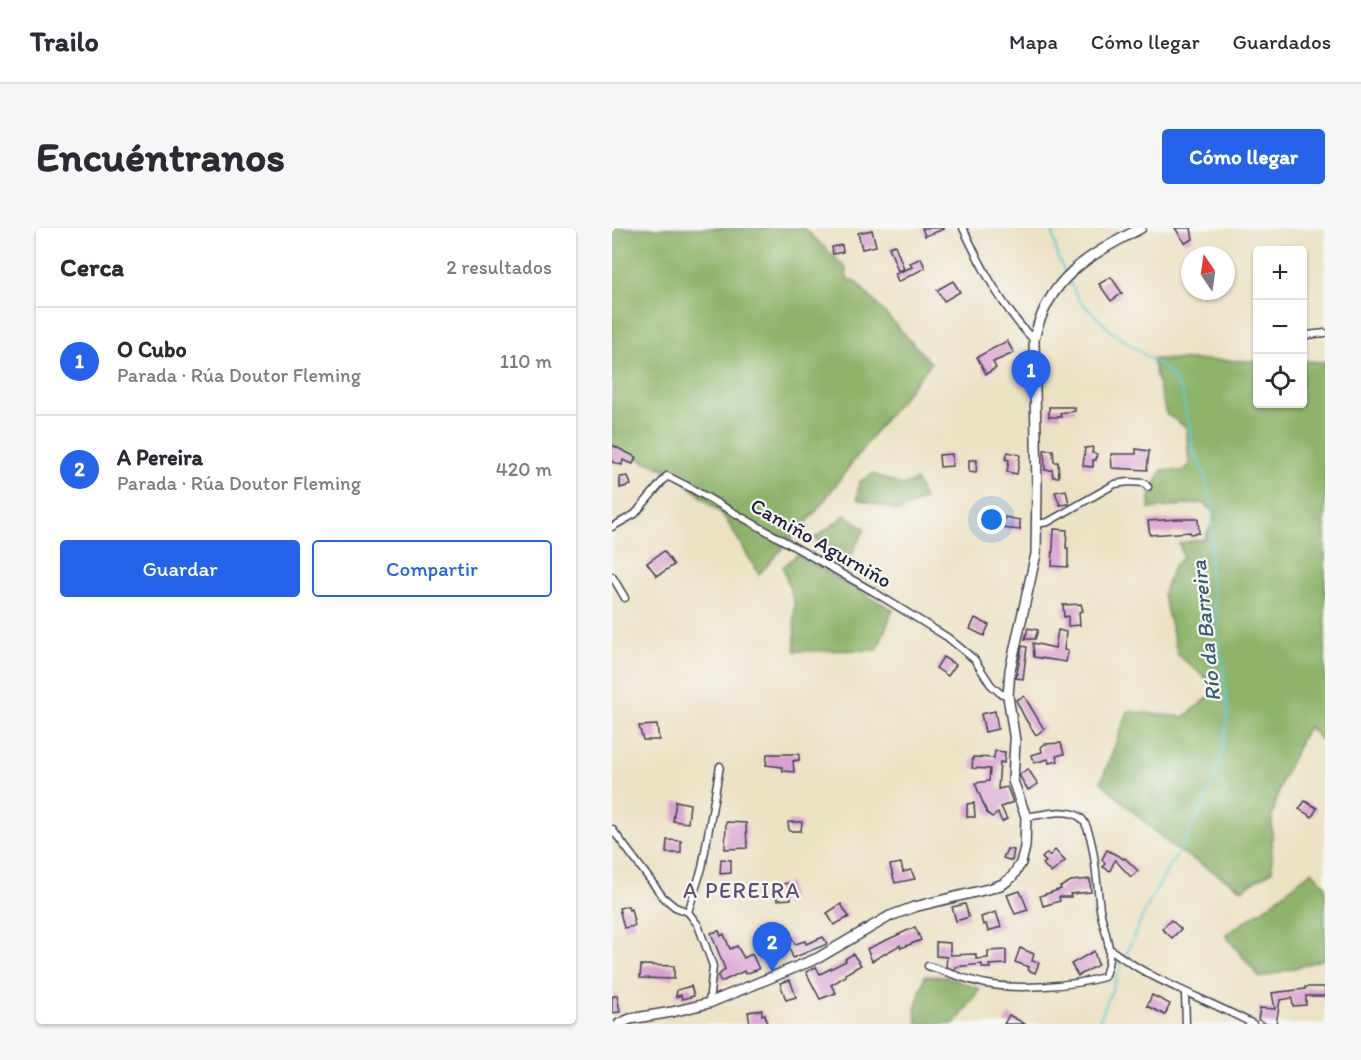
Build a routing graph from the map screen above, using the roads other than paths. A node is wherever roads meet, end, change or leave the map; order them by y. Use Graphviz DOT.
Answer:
graph roads {
  1 [pos="963,228"];
  2 [pos="1141,228"];
  3 [pos="1325,333"];
  4 [pos="1307,334"];
  5 [pos="1034,340"];
  6 [pos="1148,487"];
  7 [pos="1036,524"];
  8 [pos="612,527"];
  9 [pos="612,576"];
  10 [pos="625,598"];
  11 [pos="1008,696"];
  12 [pos="720,766"];
  13 [pos="1026,817"];
  14 [pos="612,829"];
  15 [pos="688,912"];
  16 [pos="1109,948"];
  17 [pos="928,966"];
  18 [pos="1185,993"];
  19 [pos="709,1003"];
  20 [pos="619,1024"];
  21 [pos="1186,1024"];
  22 [pos="1253,1024"];
  1 -- 5 [label="street"];
  2 -- 5 [label="main road"];
  3 -- 4 [label="street"];
  5 -- 7 [label="main road"];
  6 -- 7 [label="street"];
  7 -- 11 [label="main road"];
  8 -- 11 [label="street, Camiño Agurniño"];
  9 -- 10 [label="street"];
  11 -- 13 [label="main road"];
  12 -- 15 [label="street"];
  13 -- 16 [label="street"];
  13 -- 19 [label="main road"];
  14 -- 15 [label="street"];
  15 -- 19 [label="street"];
  16 -- 17 [label="street"];
  16 -- 18 [label="street"];
  18 -- 21 [label="street"];
  18 -- 22 [label="street"];
  19 -- 20 [label="main road"];
}
